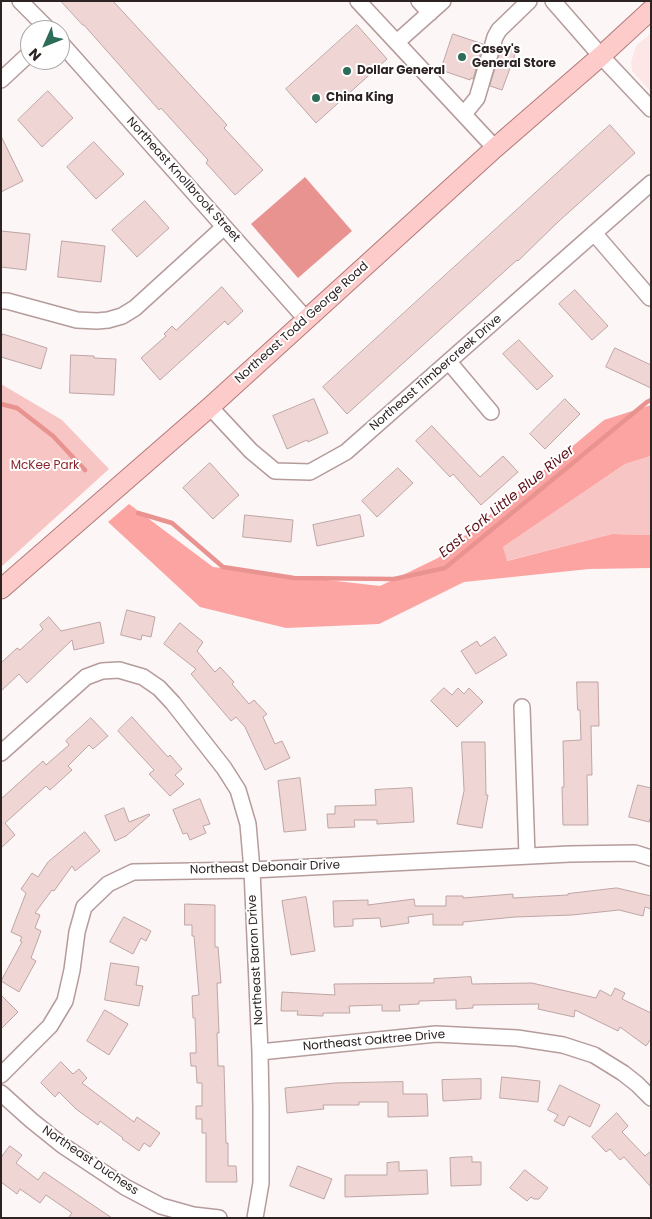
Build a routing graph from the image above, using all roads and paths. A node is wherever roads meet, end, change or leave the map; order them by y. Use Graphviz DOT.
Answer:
graph roads {
  1 [pos="20,1"];
  2 [pos="358,1"];
  3 [pos="419,1"];
  4 [pos="443,1"];
  5 [pos="529,1"];
  6 [pos="554,1"];
  7 [pos="651,10"];
  8 [pos="430,13"];
  9 [pos="40,20"];
  10 [pos="397,42"];
  11 [pos="70,53"];
  12 [pos="601,56"];
  13 [pos="20,62"];
  14 [pos="1,80"];
  15 [pos="651,109"];
  16 [pos="464,114"];
  17 [pos="495,148"];
  18 [pos="651,183"];
  19 [pos="224,226"];
  20 [pos="594,233"];
  21 [pos="650,298"];
  22 [pos="1,301"];
  23 [pos="306,319"];
  24 [pos="449,362"];
  25 [pos="210,406"];
  26 [pos="491,412"];
  27 [pos="1,589"];
  28 [pos="522,707"];
  29 [pos="1,753"];
  30 [pos="527,856"];
  31 [pos="651,858"];
  32 [pos="252,870"];
  33 [pos="260,1052"];
  34 [pos="1,1075"];
  35 [pos="1,1093"];
  36 [pos="651,1098"];
  37 [pos="219,1218"];
  38 [pos="255,1218"];
  1 -- 9 [label="street"];
  2 -- 10 [label="street"];
  3 -- 8 [label="street"];
  4 -- 8 [label="street"];
  5 -- 16 [label="street"];
  6 -- 12 [label="street"];
  7 -- 12 [label="main road, Northeast Todd George Road"];
  8 -- 10 [label="street"];
  10 -- 16 [label="street"];
  11 -- 19 [label="street, Northeast Knollbrook Street"];
  12 -- 15 [label="street"];
  12 -- 17 [label="main road, Northeast Todd George Road"];
  13 -- 14 [label="street"];
  16 -- 17 [label="street"];
  17 -- 23 [label="main road, Northeast Todd George Road"];
  18 -- 20 [label="street, Northeast Timbercreek Drive"];
  19 -- 22 [label="street"];
  19 -- 23 [label="street, Northeast Knollbrook Street"];
  20 -- 21 [label="street"];
  20 -- 24 [label="street, Northeast Timbercreek Drive"];
  23 -- 25 [label="main road, Northeast Todd George Road"];
  24 -- 25 [label="street, Northeast Timbercreek Drive"];
  24 -- 26 [label="street"];
  25 -- 27 [label="main road, Northeast Todd George Road"];
  28 -- 30 [label="street"];
  29 -- 32 [label="street, Northeast Baron Drive"];
  30 -- 31 [label="street, Northeast Debonair Drive"];
  30 -- 32 [label="street, Northeast Debonair Drive"];
  32 -- 33 [label="street, Northeast Baron Drive"];
  32 -- 34 [label="street, Northeast Debonair Drive"];
  33 -- 36 [label="street, Northeast Oaktree Drive"];
  33 -- 38 [label="street, Northeast Baron Drive"];
  35 -- 37 [label="street, Northeast Duchess"];
}
